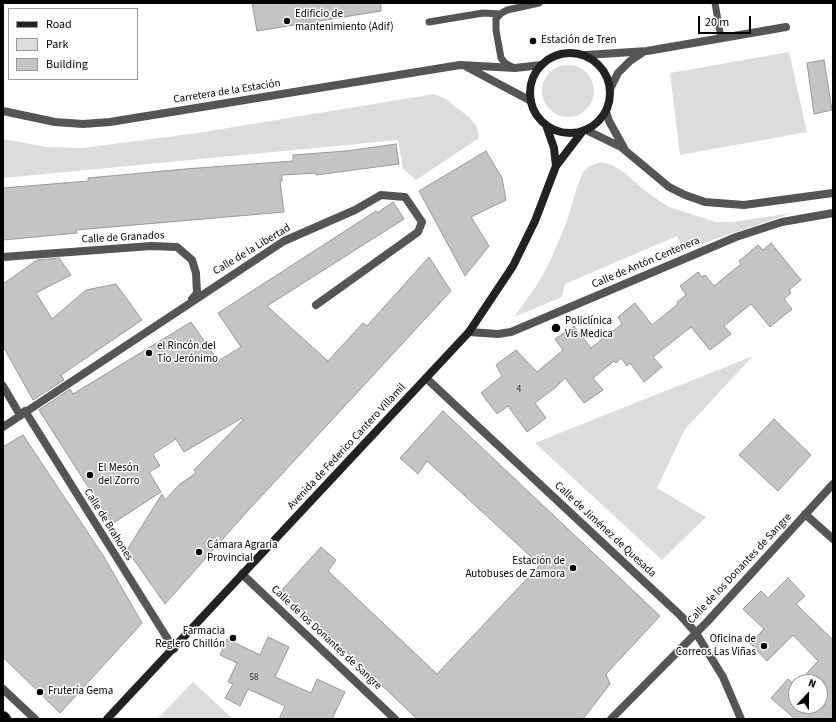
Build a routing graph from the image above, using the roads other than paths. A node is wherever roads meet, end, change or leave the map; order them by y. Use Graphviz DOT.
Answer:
graph roads {
  1 [pos="539,3"];
  2 [pos="715,3"];
  3 [pos="500,14"];
  4 [pos="429,22"];
  5 [pos="786,27"];
  6 [pos="721,38"];
  7 [pos="649,51"];
  8 [pos="586,55"];
  9 [pos="541,65"];
  10 [pos="455,66"];
  11 [pos="515,68"];
  12 [pos="610,88"];
  13 [pos="531,101"];
  14 [pos="3,111"];
  15 [pos="606,112"];
  16 [pos="546,125"];
  17 [pos="584,131"];
  18 [pos="627,152"];
  19 [pos="556,166"];
  20 [pos="833,193"];
  21 [pos="833,213"];
  22 [pos="3,257"];
  23 [pos="188,303"];
  24 [pos="316,305"];
  25 [pos="469,332"];
  26 [pos="426,378"];
  27 [pos="3,386"];
  28 [pos="23,413"];
  29 [pos="3,426"];
  30 [pos="833,484"];
  31 [pos="806,514"];
  32 [pos="833,539"];
  33 [pos="242,574"];
  34 [pos="696,633"];
  35 [pos="174,649"];
  36 [pos="3,689"];
  37 [pos="3,717"];
  38 [pos="109,718"];
  39 [pos="5,719"];
  40 [pos="35,719"];
  41 [pos="395,719"];
  42 [pos="612,719"];
  43 [pos="741,719"];
  1 -- 3 [label="lane"];
  2 -- 6 [label="lane"];
  3 -- 4 [label="lane"];
  3 -- 11 [label="lane"];
  5 -- 6 [label="street"];
  6 -- 7 [label="street"];
  7 -- 8 [label="street"];
  7 -- 12 [label="street"];
  8 -- 9 [label="street"];
  8 -- 12 [label="street"];
  9 -- 11 [label="street, Carretera de la Estación"];
  9 -- 13 [label="street"];
  10 -- 11 [label="street, Carretera de la Estación"];
  10 -- 13 [label="street, Carretera de la Estación"];
  10 -- 14 [label="street, Carretera de la Estación"];
  12 -- 15 [label="street"];
  13 -- 16 [label="street"];
  15 -- 17 [label="street"];
  15 -- 18 [label="street"];
  16 -- 17 [label="street"];
  16 -- 19 [label="street, Avenida de Federico Cantero Villamil"];
  17 -- 18 [label="street"];
  17 -- 19 [label="street, Avenida de Federico Cantero Villamil"];
  18 -- 20 [label="street"];
  19 -- 25 [label="street, Avenida de Federico Cantero Villamil"];
  21 -- 25 [label="street, Calle de Antón Centenera"];
  22 -- 23 [label="street, Calle de Granados"];
  23 -- 24 [label="street, Calle de la Libertad"];
  23 -- 28 [label="street, Calle de la Libertad"];
  25 -- 26 [label="street, Avenida de Federico Cantero Villamil"];
  26 -- 33 [label="street, Avenida de Federico Cantero Villamil"];
  26 -- 34 [label="street, Calle de Jiménez de Quesada"];
  27 -- 28 [label="street, Calle de Brahones"];
  28 -- 29 [label="street, Calle de la Libertad"];
  28 -- 35 [label="street, Calle de Brahones"];
  30 -- 31 [label="street, Calle de los Donantes de Sangre"];
  31 -- 32 [label="street"];
  31 -- 34 [label="street, Calle de los Donantes de Sangre"];
  33 -- 35 [label="street, Avenida de Federico Cantero Villamil"];
  33 -- 41 [label="street, Calle de los Donantes de Sangre"];
  34 -- 42 [label="street, Calle de los Donantes de Sangre"];
  34 -- 43 [label="street, Calle de Jiménez de Quesada"];
  35 -- 38 [label="street, Avenida de Federico Cantero Villamil"];
  36 -- 40 [label="street"];
  37 -- 39 [label="highway"];
}
